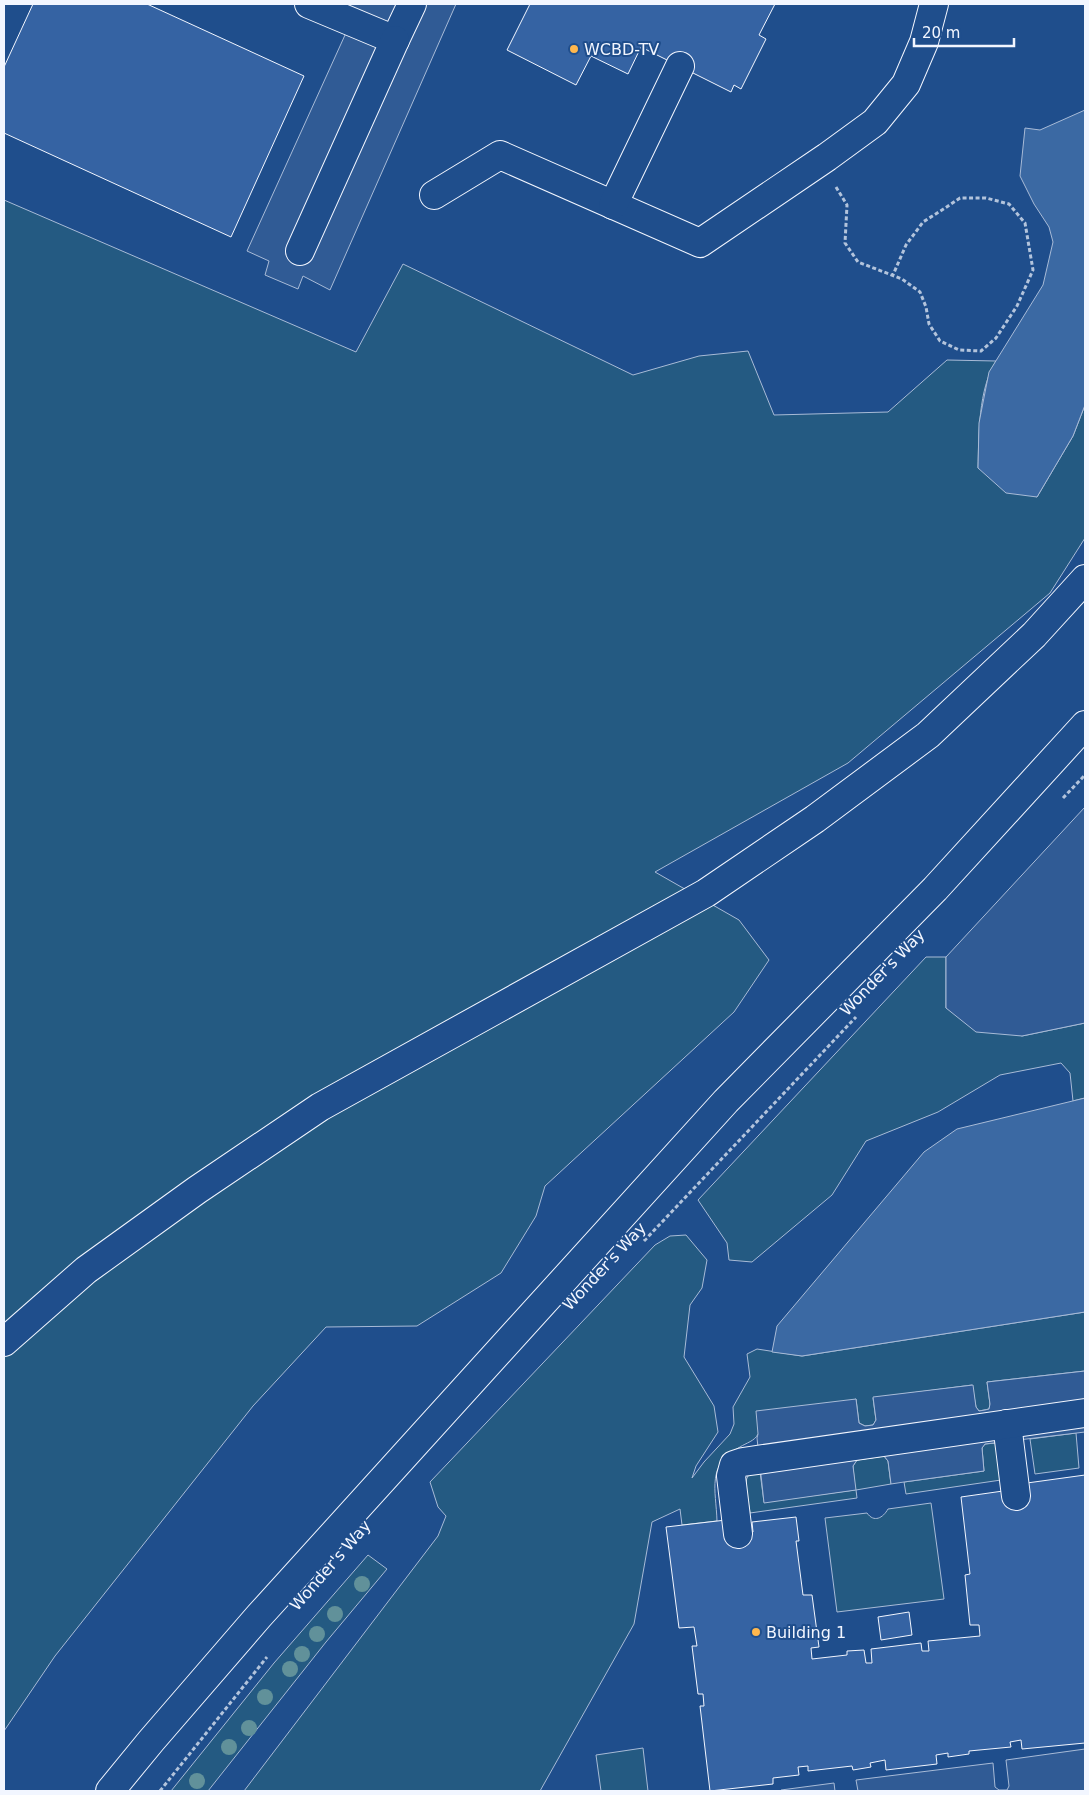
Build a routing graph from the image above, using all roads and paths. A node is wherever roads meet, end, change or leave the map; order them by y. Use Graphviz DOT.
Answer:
graph roads {
  1 [pos="309,4"];
  2 [pos="412,4"];
  3 [pos="934,4"];
  4 [pos="395,40"];
  5 [pos="680,66"];
  6 [pos="820,161"];
  7 [pos="434,194"];
  8 [pos="613,205"];
  9 [pos="300,251"];
  10 [pos="893,275"];
  11 [pos="1085,579"];
  12 [pos="1085,724"];
  13 [pos="1085,775"];
  14 [pos="1060,803"];
  15 [pos="859,1014"];
  16 [pos="644,1242"];
  17 [pos="4,1342"];
  18 [pos="1085,1413"];
  19 [pos="1007,1424"];
  20 [pos="1016,1496"];
  21 [pos="738,1534"];
  22 [pos="270,1654"];
  23 [pos="110,1791"];
  24 [pos="160,1791"];
  1 -- 4 [label="main road"];
  2 -- 4 [label="main road"];
  3 -- 6 [label="main road"];
  4 -- 9 [label="main road"];
  5 -- 8 [label="main road"];
  6 -- 8 [label="main road"];
  6 -- 10 [label="path"];
  7 -- 8 [label="main road"];
  10 -- 10 [label="path"];
  11 -- 17 [label="main road"];
  12 -- 23 [label="main road"];
  13 -- 14 [label="path"];
  15 -- 16 [label="path, Wonder's Way"];
  18 -- 19 [label="main road"];
  19 -- 20 [label="main road"];
  19 -- 21 [label="main road"];
  22 -- 24 [label="path"];
}
